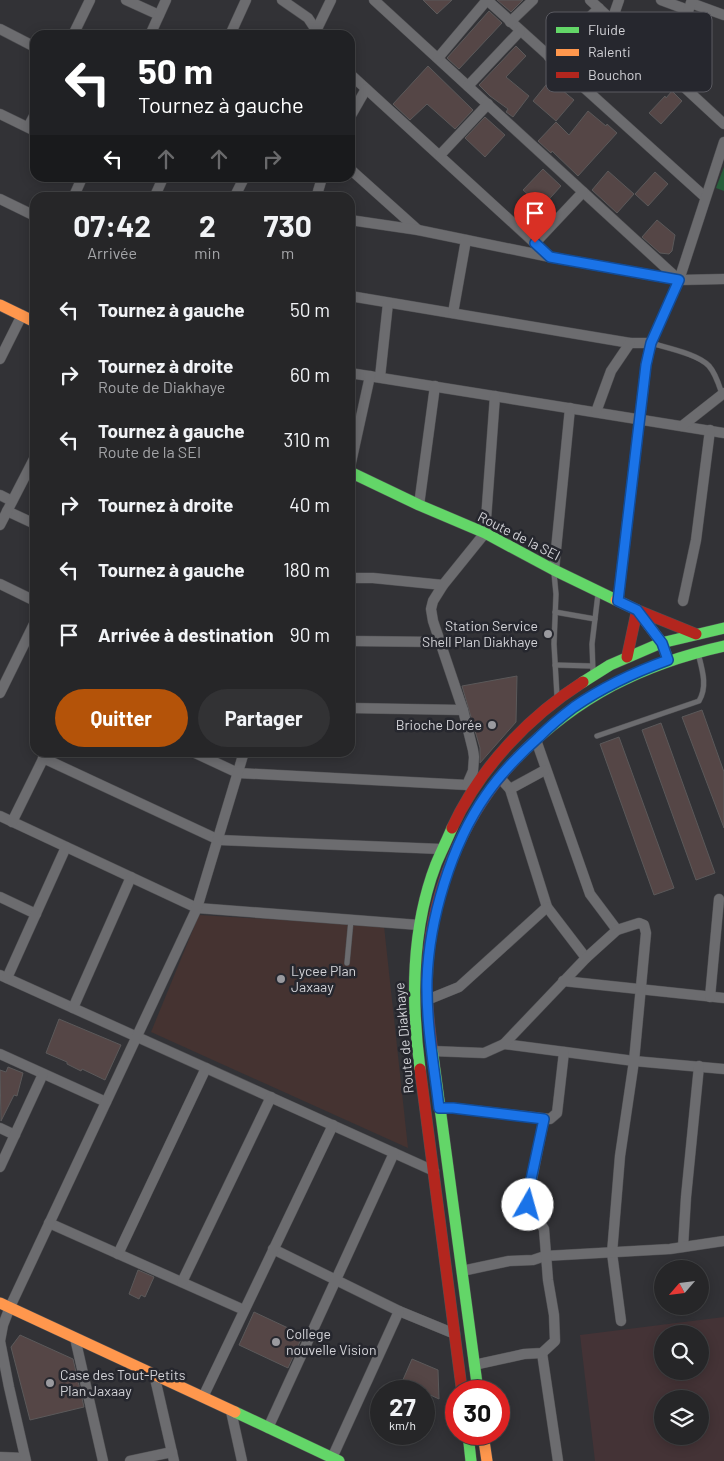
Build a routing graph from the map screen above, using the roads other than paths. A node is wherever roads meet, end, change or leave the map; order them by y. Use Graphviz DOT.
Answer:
graph roads {
  1 [pos="90,0"];
  2 [pos="126,0"];
  3 [pos="166,0"];
  4 [pos="246,0"];
  5 [pos="282,0"];
  6 [pos="331,0"];
  7 [pos="374,0"];
  8 [pos="487,0"];
  9 [pos="533,0"];
  10 [pos="590,0"];
  11 [pos="619,0"];
  12 [pos="661,0"];
  13 [pos="690,4"];
  14 [pos="598,8"];
  15 [pos="594,12"];
  16 [pos="603,12"];
  17 [pos="615,12"];
  18 [pos="159,15"];
  19 [pos="724,15"];
  20 [pos="510,22"];
  21 [pos="0,30"];
  22 [pos="75,30"];
  23 [pos="152,30"];
  24 [pos="232,30"];
  25 [pos="314,30"];
  26 [pos="316,30"];
  27 [pos="520,30"];
  28 [pos="30,44"];
  29 [pos="546,54"];
  30 [pos="438,58"];
  31 [pos="355,79"];
  32 [pos="468,86"];
  33 [pos="366,89"];
  34 [pos="588,92"];
  35 [pos="690,92"];
  36 [pos="488,104"];
  37 [pos="355,108"];
  38 [pos="0,114"];
  39 [pos="724,124"];
  40 [pos="30,128"];
  41 [pos="724,142"];
  42 [pos="440,155"];
  43 [pos="355,173"];
  44 [pos="583,192"];
  45 [pos="706,197"];
  46 [pos="0,199"];
  47 [pos="30,214"];
  48 [pos="355,221"];
  49 [pos="418,230"];
  50 [pos="466,240"];
  51 [pos="535,243"];
  52 [pos="550,257"];
  53 [pos="724,279"];
  54 [pos="679,280"];
  55 [pos="355,297"];
  56 [pos="388,303"];
  57 [pos="0,305"];
  58 [pos="453,313"];
  59 [pos="22,315"];
  60 [pos="30,319"];
  61 [pos="630,343"];
  62 [pos="651,343"];
  63 [pos="0,359"];
  64 [pos="355,374"];
  65 [pos="375,377"];
  66 [pos="435,386"];
  67 [pos="723,394"];
  68 [pos="495,396"];
  69 [pos="570,408"];
  70 [pos="596,412"];
  71 [pos="640,419"];
  72 [pos="682,426"];
  73 [pos="710,430"];
  74 [pos="724,433"];
  75 [pos="355,449"];
  76 [pos="30,467"];
  77 [pos="355,474"];
  78 [pos="0,495"];
  79 [pos="12,501"];
  80 [pos="419,505"];
  81 [pos="7,511"];
  82 [pos="30,522"];
  83 [pos="0,525"];
  84 [pos="485,534"];
  85 [pos="554,570"];
  86 [pos="355,578"];
  87 [pos="0,584"];
  88 [pos="444,585"];
  89 [pos="598,592"];
  90 [pos="30,598"];
  91 [pos="618,601"];
  92 [pos="683,601"];
  93 [pos="637,610"];
  94 [pos="555,612"];
  95 [pos="595,619"];
  96 [pos="724,628"];
  97 [pos="30,632"];
  98 [pos="696,634"];
  99 [pos="355,641"];
  100 [pos="440,642"];
  101 [pos="662,643"];
  102 [pos="724,646"];
  103 [pos="697,651"];
  104 [pos="628,657"];
  105 [pos="668,660"];
  106 [pos="555,665"];
  107 [pos="593,671"];
  108 [pos="0,693"];
  109 [pos="557,699"];
  110 [pos="355,708"];
  111 [pos="463,710"];
  112 [pos="597,736"];
  113 [pos="536,740"];
  114 [pos="44,757"];
  115 [pos="46,757"];
  116 [pos="204,757"];
  117 [pos="243,757"];
  118 [pos="545,770"];
  119 [pos="238,773"];
  120 [pos="499,777"];
  121 [pos="470,787"];
  122 [pos="510,789"];
  123 [pos="0,816"];
  124 [pos="12,822"];
  125 [pos="218,840"];
  126 [pos="66,847"];
  127 [pos="441,849"];
  128 [pos="131,877"];
  129 [pos="0,897"];
  130 [pos="719,899"];
  131 [pos="197,908"];
  132 [pos="547,908"];
  133 [pos="36,914"];
  134 [pos="351,920"];
  135 [pos="419,925"];
  136 [pos="617,930"];
  137 [pos="586,958"];
  138 [pos="347,963"];
  139 [pos="4,976"];
  140 [pos="562,981"];
  141 [pos="640,990"];
  142 [pos="710,997"];
  143 [pos="724,998"];
  144 [pos="427,1000"];
  145 [pos="73,1008"];
  146 [pos="137,1037"];
  147 [pos="504,1044"];
  148 [pos="432,1051"];
  149 [pos="564,1052"];
  150 [pos="0,1054"];
  151 [pos="634,1060"];
  152 [pos="699,1066"];
  153 [pos="206,1068"];
  154 [pos="724,1069"];
  155 [pos="43,1074"];
  156 [pos="271,1098"];
  157 [pos="106,1102"];
  158 [pos="439,1108"];
  159 [pos="544,1119"];
  160 [pos="332,1125"];
  161 [pos="0,1128"];
  162 [pos="15,1135"];
  163 [pos="394,1153"];
  164 [pos="0,1168"];
  165 [pos="434,1171"];
  166 [pos="49,1223"];
  167 [pos="724,1242"];
  168 [pos="683,1247"];
  169 [pos="273,1249"];
  170 [pos="612,1253"];
  171 [pos="118,1254"];
  172 [pos="545,1256"];
  173 [pos="462,1271"];
  174 [pos="336,1280"];
  175 [pos="182,1282"];
  176 [pos="5,1305"];
  177 [pos="244,1310"];
  178 [pos="399,1311"];
  179 [pos="621,1321"];
  180 [pos="455,1334"];
  181 [pos="75,1338"];
  182 [pos="542,1353"];
  183 [pos="474,1365"];
  184 [pos="154,1374"];
  185 [pos="461,1380"];
  186 [pos="476,1380"];
  187 [pos="4,1387"];
  188 [pos="203,1397"];
  189 [pos="231,1411"];
  190 [pos="268,1428"];
  191 [pos="469,1445"];
  192 [pos="485,1445"];
  193 [pos="0,1457"];
  194 [pos="173,1457"];
  195 [pos="26,1459"];
  196 [pos="336,1460"];
  197 [pos="103,1461"];
  198 [pos="130,1461"];
  199 [pos="242,1461"];
  200 [pos="471,1461"];
  201 [pos="487,1461"];
  202 [pos="558,1461"];
  1 -- 22 [label="street"];
  2 -- 18 [label="street"];
  3 -- 18 [label="street"];
  4 -- 24 [label="street"];
  5 -- 25 [label="street"];
  6 -- 26 [label="street"];
  7 -- 30 [label="street"];
  8 -- 20 [label="street"];
  8 -- 30 [label="street"];
  9 -- 20 [label="street"];
  10 -- 14 [label="street"];
  11 -- 17 [label="street"];
  12 -- 13 [label="street"];
  13 -- 19 [label="street"];
  14 -- 15 [label="street"];
  14 -- 16 [label="street"];
  18 -- 23 [label="street"];
  20 -- 27 [label="street"];
  21 -- 28 [label="street"];
  27 -- 29 [label="street"];
  27 -- 32 [label="street"];
  30 -- 32 [label="street"];
  31 -- 33 [label="street"];
  32 -- 36 [label="street"];
  33 -- 37 [label="street"];
  33 -- 42 [label="street"];
  34 -- 45 [label="street"];
  35 -- 39 [label="street"];
  36 -- 42 [label="street"];
  36 -- 44 [label="street"];
  38 -- 40 [label="street"];
  41 -- 45 [label="street"];
  42 -- 51 [label="street"];
  43 -- 49 [label="street"];
  44 -- 51 [label="street"];
  44 -- 54 [label="street"];
  45 -- 54 [label="street"];
  46 -- 47 [label="street"];
  48 -- 49 [label="street"];
  49 -- 50 [label="street"];
  50 -- 52 [label="street"];
  50 -- 58 [label="street"];
  51 -- 52 [label="street"];
  52 -- 54 [label="street"];
  53 -- 54 [label="street"];
  54 -- 62 [label="street"];
  55 -- 56 [label="street"];
  56 -- 58 [label="street"];
  56 -- 65 [label="street"];
  57 -- 59 [label="main road"];
  58 -- 61 [label="street"];
  59 -- 60 [label="main road"];
  59 -- 63 [label="street"];
  61 -- 62 [label="street"];
  61 -- 70 [label="street"];
  62 -- 67 [label="lane"];
  62 -- 71 [label="street"];
  64 -- 65 [label="street"];
  65 -- 66 [label="street"];
  65 -- 75 [label="street"];
  66 -- 68 [label="street"];
  66 -- 80 [label="street"];
  67 -- 72 [label="street"];
  68 -- 69 [label="street"];
  68 -- 84 [label="street"];
  69 -- 70 [label="street"];
  69 -- 85 [label="street"];
  70 -- 71 [label="street"];
  71 -- 72 [label="street"];
  71 -- 91 [label="street"];
  72 -- 73 [label="street"];
  73 -- 74 [label="street"];
  73 -- 92 [label="street"];
  76 -- 79 [label="street"];
  77 -- 80 [label="main road, Route de la SEI"];
  78 -- 79 [label="street"];
  79 -- 81 [label="street"];
  80 -- 84 [label="main road, Route de la SEI"];
  81 -- 82 [label="street"];
  81 -- 83 [label="street"];
  84 -- 85 [label="main road, Route de la SEI"];
  84 -- 88 [label="street"];
  85 -- 89 [label="main road, Route de la SEI"];
  85 -- 94 [label="lane"];
  86 -- 88 [label="street"];
  87 -- 90 [label="street"];
  88 -- 100 [label="street"];
  89 -- 91 [label="main road, Route de la SEI"];
  89 -- 95 [label="lane"];
  91 -- 93 [label="main road, Route de la SEI"];
  93 -- 98 [label="main road"];
  93 -- 101 [label="main road, Route de la SEI"];
  93 -- 104 [label="main road"];
  94 -- 95 [label="lane"];
  94 -- 106 [label="lane"];
  95 -- 107 [label="lane"];
  96 -- 98 [label="main road, Route de Diakhaye"];
  97 -- 108 [label="street"];
  98 -- 101 [label="main road, Route de Diakhaye"];
  99 -- 100 [label="street"];
  100 -- 111 [label="street"];
  101 -- 104 [label="main road, Route de Diakhaye"];
  101 -- 105 [label="main road, Route de la SEI"];
  102 -- 103 [label="main road, Route de Diakhaye"];
  103 -- 105 [label="main road, Route de Diakhaye"];
  103 -- 112 [label="lane"];
  104 -- 107 [label="main road, Route de Diakhaye"];
  105 -- 113 [label="main road, Route de Diakhaye"];
  106 -- 107 [label="lane"];
  106 -- 109 [label="lane"];
  107 -- 109 [label="main road, Route de Diakhaye"];
  109 -- 121 [label="main road, Route de Diakhaye"];
  110 -- 111 [label="street"];
  111 -- 121 [label="street"];
  113 -- 118 [label="street"];
  113 -- 120 [label="main road, Route de Diakhaye"];
  114 -- 124 [label="street"];
  115 -- 125 [label="street"];
  116 -- 119 [label="street"];
  117 -- 119 [label="street"];
  118 -- 122 [label="street"];
  118 -- 136 [label="street"];
  119 -- 121 [label="street"];
  119 -- 125 [label="street"];
  120 -- 122 [label="street"];
  120 -- 144 [label="main road, Route de Diakhaye"];
  121 -- 127 [label="main road, Route de Diakhaye"];
  122 -- 132 [label="street"];
  123 -- 124 [label="street"];
  124 -- 126 [label="street"];
  125 -- 127 [label="street"];
  125 -- 131 [label="street"];
  126 -- 128 [label="street"];
  126 -- 133 [label="street"];
  127 -- 135 [label="main road, Route de Diakhaye"];
  128 -- 131 [label="street"];
  128 -- 145 [label="street"];
  129 -- 133 [label="street"];
  130 -- 142 [label="street"];
  131 -- 134 [label="street"];
  131 -- 146 [label="street"];
  132 -- 137 [label="street"];
  132 -- 144 [label="street"];
  133 -- 139 [label="street"];
  134 -- 135 [label="street"];
  134 -- 138 [label="lane"];
  135 -- 165 [label="main road, Route de Diakhaye"];
  136 -- 137 [label="street"];
  136 -- 141 [label="street"];
  137 -- 140 [label="street"];
  139 -- 145 [label="street"];
  140 -- 141 [label="street"];
  140 -- 147 [label="street"];
  141 -- 142 [label="street"];
  141 -- 151 [label="street"];
  142 -- 143 [label="street"];
  144 -- 148 [label="main road, Route de Diakhaye"];
  145 -- 146 [label="street"];
  146 -- 153 [label="street"];
  146 -- 157 [label="street"];
  147 -- 148 [label="street"];
  147 -- 149 [label="street"];
  148 -- 158 [label="main road, Route de Diakhaye"];
  149 -- 151 [label="street"];
  149 -- 159 [label="street"];
  150 -- 155 [label="street"];
  151 -- 152 [label="street"];
  151 -- 170 [label="street"];
  152 -- 154 [label="street"];
  152 -- 168 [label="street"];
  153 -- 156 [label="street"];
  153 -- 171 [label="street"];
  155 -- 157 [label="street"];
  155 -- 162 [label="street"];
  156 -- 160 [label="street"];
  156 -- 175 [label="street"];
  157 -- 166 [label="street"];
  158 -- 159 [label="street"];
  158 -- 173 [label="main road, Route de Diakhaye"];
  159 -- 172 [label="street"];
  160 -- 163 [label="street"];
  160 -- 169 [label="street"];
  161 -- 162 [label="street"];
  162 -- 164 [label="street"];
  163 -- 165 [label="street"];
  163 -- 174 [label="street"];
  165 -- 180 [label="main road, Route de Diakhaye"];
  166 -- 171 [label="street"];
  166 -- 176 [label="street"];
  167 -- 168 [label="street"];
  168 -- 170 [label="street"];
  169 -- 174 [label="street"];
  169 -- 177 [label="street"];
  170 -- 172 [label="street"];
  170 -- 179 [label="street"];
  171 -- 175 [label="street"];
  172 -- 173 [label="street"];
  172 -- 182 [label="street"];
  173 -- 183 [label="main road, Route de Diakhaye"];
  174 -- 178 [label="street"];
  174 -- 190 [label="street"];
  175 -- 177 [label="street"];
  176 -- 181 [label="main road"];
  176 -- 187 [label="street"];
  177 -- 188 [label="street"];
  178 -- 180 [label="street"];
  178 -- 196 [label="street"];
  180 -- 185 [label="main road, Route de Diakhaye"];
  181 -- 184 [label="main road"];
  181 -- 197 [label="street"];
  182 -- 183 [label="street"];
  182 -- 202 [label="street"];
  183 -- 186 [label="main road, Route de Diakhaye"];
  184 -- 188 [label="main road"];
  184 -- 194 [label="street"];
  187 -- 195 [label="street"];
  188 -- 189 [label="main road"];
  189 -- 190 [label="main road"];
  189 -- 199 [label="street"];
  190 -- 196 [label="main road"];
  191 -- 200 [label="main road"];
  192 -- 201 [label="main road"];
  193 -- 195 [label="street"];
  194 -- 198 [label="street"];
}
